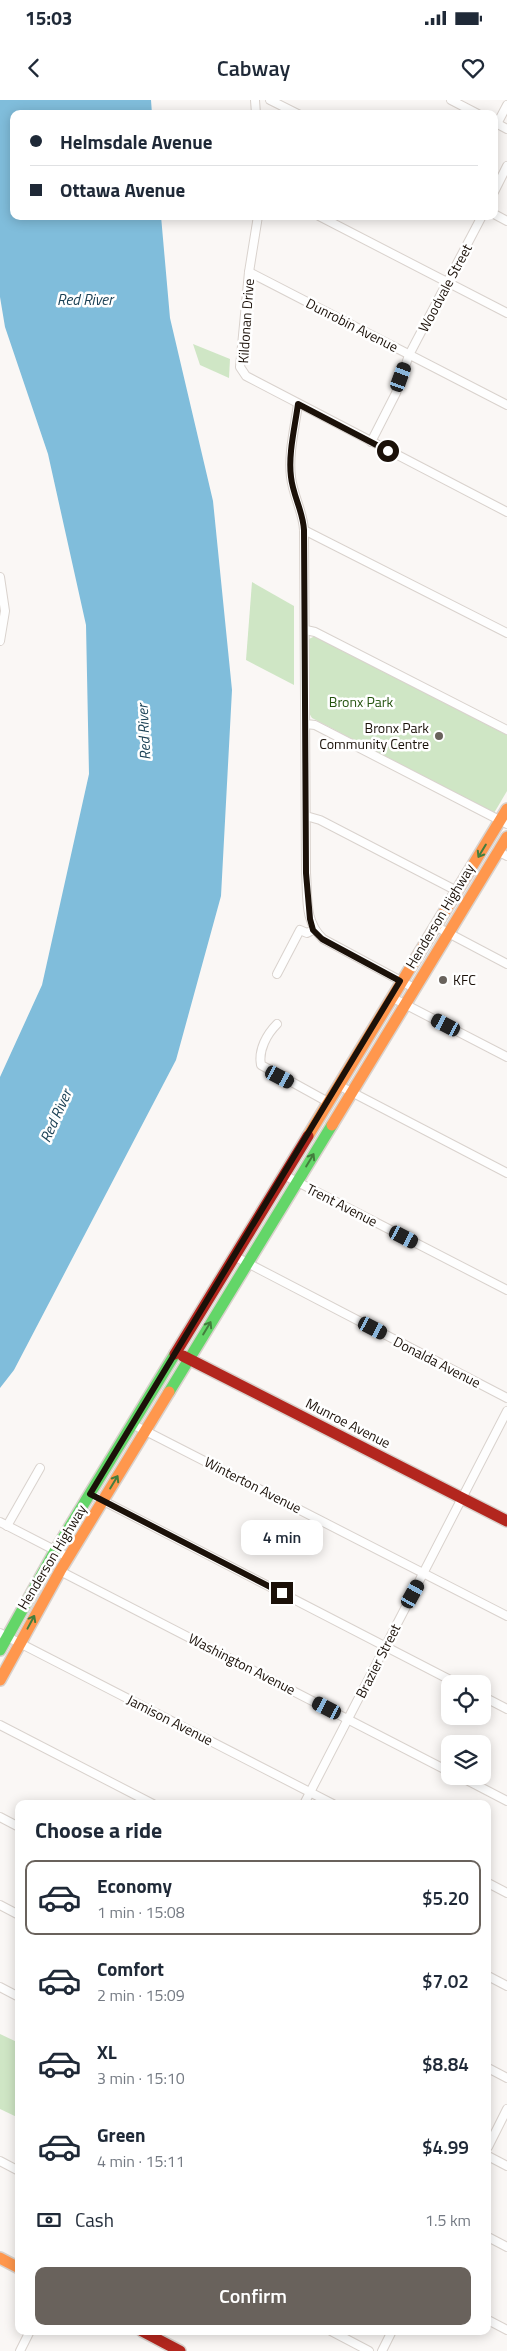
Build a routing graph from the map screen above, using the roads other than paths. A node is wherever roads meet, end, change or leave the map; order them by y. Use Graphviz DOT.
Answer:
graph roads {
  1 [pos="270,100"];
  2 [pos="452,100"];
  3 [pos="507,105"];
  4 [pos="290,110"];
  5 [pos="471,110"];
  6 [pos="498,118"];
  7 [pos="507,166"];
  8 [pos="498,184"];
  9 [pos="257,220"];
  10 [pos="327,220"];
  11 [pos="480,220"];
  12 [pos="249,272"];
  13 [pos="447,283"];
  14 [pos="507,313"];
  15 [pos="409,355"];
  16 [pos="298,404"];
  17 [pos="507,405"];
  18 [pos="371,442"];
  19 [pos="507,512"];
  20 [pos="304,530"];
  21 [pos="0,577"];
  22 [pos="306,630"];
  23 [pos="507,634"];
  24 [pos="0,642"];
  25 [pos="306,724"];
  26 [pos="507,730"];
  27 [pos="507,809"];
  28 [pos="306,816"];
  29 [pos="504,823"];
  30 [pos="507,837"];
  31 [pos="502,854"];
  32 [pos="457,891"];
  33 [pos="435,926"];
  34 [pos="313,930"];
  35 [pos="448,933"];
  36 [pos="507,964"];
  37 [pos="277,974"];
  38 [pos="400,981"];
  39 [pos="414,988"];
  40 [pos="391,997"];
  41 [pos="404,1004"];
  42 [pos="277,1024"];
  43 [pos="507,1057"];
  44 [pos="338,1085"];
  45 [pos="350,1093"];
  46 [pos="328,1102"];
  47 [pos="340,1110"];
  48 [pos="507,1173"];
  49 [pos="284,1175"];
  50 [pos="297,1181"];
  51 [pos="234,1256"];
  52 [pos="247,1263"];
  53 [pos="507,1290"];
  54 [pos="176,1354"];
  55 [pos="189,1358"];
  56 [pos="507,1398"];
  57 [pos="507,1411"];
  58 [pos="132,1424"];
  59 [pos="146,1430"];
  60 [pos="40,1468"];
  61 [pos="90,1494"];
  62 [pos="462,1497"];
  63 [pos="103,1501"];
  64 [pos="507,1520"];
  65 [pos="4,1524"];
  66 [pos="55,1551"];
  67 [pos="68,1558"];
  68 [pos="60,1571"];
  69 [pos="424,1573"];
  70 [pos="507,1616"];
  71 [pos="4,1635"];
  72 [pos="20,1643"];
  73 [pos="386,1647"];
  74 [pos="0,1650"];
  75 [pos="441,1675"];
  76 [pos="0,1680"];
  77 [pos="491,1701"];
  78 [pos="507,1709"];
  79 [pos="348,1719"];
  80 [pos="0,1725"];
  81 [pos="441,1767"];
  82 [pos="476,1785"];
  83 [pos="310,1792"];
  84 [pos="144,1800"];
  85 [pos="306,1800"];
  86 [pos="325,1800"];
  87 [pos="507,1801"];
  88 [pos="0,1818"];
  89 [pos="15,1825"];
  90 [pos="491,1885"];
  91 [pos="507,1893"];
  92 [pos="0,1905"];
  93 [pos="15,1913"];
  94 [pos="491,1978"];
  95 [pos="507,1986"];
  96 [pos="0,1987"];
  97 [pos="15,1995"];
  98 [pos="491,2070"];
  99 [pos="507,2078"];
  100 [pos="507,2109"];
  101 [pos="491,2142"];
  102 [pos="491,2158"];
  103 [pos="0,2161"];
  104 [pos="507,2166"];
  105 [pos="15,2169"];
  106 [pos="491,2240"];
  107 [pos="507,2248"];
  108 [pos="0,2258"];
  109 [pos="15,2266"];
  110 [pos="491,2322"];
  111 [pos="507,2330"];
  112 [pos="28,2335"];
  113 [pos="150,2335"];
  114 [pos="339,2335"];
  115 [pos="390,2335"];
  116 [pos="20,2351"];
  117 [pos="180,2351"];
  118 [pos="370,2351"];
  119 [pos="382,2351"];
  1 -- 4 [label="street"];
  2 -- 5 [label="street"];
  3 -- 6 [label="street"];
  7 -- 8 [label="street"];
  9 -- 12 [label="street, Kildonan Drive"];
  10 -- 13 [label="street"];
  11 -- 13 [label="street, Woodvale Street"];
  12 -- 15 [label="street, Dunrobin Avenue"];
  12 -- 16 [label="street, Kildonan Drive"];
  13 -- 14 [label="street"];
  13 -- 15 [label="street, Woodvale Street"];
  15 -- 17 [label="street, Dunrobin Avenue"];
  15 -- 18 [label="street, Woodvale Street"];
  16 -- 18 [label="street, Kildonan Drive"];
  16 -- 20 [label="street"];
  18 -- 19 [label="street, Kildonan Drive"];
  20 -- 22 [label="street"];
  20 -- 23 [label="street"];
  21 -- 24 [label="street"];
  22 -- 25 [label="street"];
  22 -- 26 [label="street"];
  25 -- 28 [label="street"];
  25 -- 29 [label="street"];
  27 -- 29 [label="main road, Henderson Highway"];
  28 -- 32 [label="street"];
  28 -- 34 [label="street"];
  29 -- 32 [label="main road, Henderson Highway, one-way"];
  30 -- 31 [label="main road, Henderson Highway"];
  31 -- 35 [label="main road, Henderson Highway"];
  32 -- 33 [label="main road, Henderson Highway"];
  33 -- 35 [label="street"];
  33 -- 38 [label="main road, Henderson Highway"];
  34 -- 37 [label="street"];
  34 -- 38 [label="street"];
  35 -- 36 [label="street"];
  35 -- 39 [label="main road, Henderson Highway"];
  38 -- 39 [label="street"];
  38 -- 40 [label="main road, Henderson Highway"];
  39 -- 41 [label="main road, Henderson Highway"];
  40 -- 41 [label="street"];
  40 -- 44 [label="main road, Henderson Highway"];
  41 -- 43 [label="street"];
  41 -- 45 [label="main road, Henderson Highway"];
  42 -- 46 [label="street"];
  44 -- 45 [label="street"];
  44 -- 46 [label="main road, Henderson Highway"];
  45 -- 47 [label="main road, Henderson Highway"];
  45 -- 48 [label="street"];
  46 -- 47 [label="main road"];
  46 -- 49 [label="main road, Henderson Highway"];
  50 -- 47 [label="main road, Henderson Highway, one-way"];
  49 -- 50 [label="street, Trent Avenue"];
  49 -- 51 [label="main road, Henderson Highway"];
  50 -- 52 [label="main road, Henderson Highway"];
  50 -- 53 [label="street, Trent Avenue"];
  51 -- 52 [label="street, Donalda Avenue"];
  51 -- 54 [label="main road, Henderson Highway"];
  55 -- 52 [label="main road, Henderson Highway, one-way"];
  52 -- 56 [label="street, Donalda Avenue"];
  54 -- 55 [label="main road, Munroe Avenue"];
  54 -- 58 [label="main road, Henderson Highway"];
  55 -- 59 [label="main road, Henderson Highway"];
  55 -- 62 [label="main road, Munroe Avenue"];
  57 -- 62 [label="street, Brazier Street"];
  58 -- 59 [label="street, Winterton Avenue"];
  58 -- 61 [label="main road, Henderson Highway"];
  63 -- 59 [label="main road, Henderson Highway, one-way"];
  59 -- 69 [label="street, Winterton Avenue"];
  60 -- 65 [label="street"];
  61 -- 63 [label="street"];
  61 -- 66 [label="main road, Henderson Highway"];
  62 -- 64 [label="main road, Munroe Avenue"];
  62 -- 69 [label="street, Brazier Street"];
  63 -- 67 [label="main road, Henderson Highway"];
  63 -- 73 [label="street"];
  65 -- 66 [label="street"];
  66 -- 67 [label="street"];
  66 -- 71 [label="main road, Henderson Highway"];
  67 -- 68 [label="main road, Henderson Highway"];
  72 -- 68 [label="main road, Henderson Highway, one-way"];
  68 -- 79 [label="street, Washington Avenue"];
  69 -- 70 [label="street, Winterton Avenue"];
  69 -- 73 [label="street, Brazier Street"];
  71 -- 72 [label="street, Jamison Avenue"];
  71 -- 74 [label="main road, Henderson Highway"];
  72 -- 76 [label="main road, Henderson Highway"];
  72 -- 83 [label="street, Jamison Avenue"];
  73 -- 75 [label="street"];
  73 -- 79 [label="street, Brazier Street"];
  77 -- 78 [label="street"];
  79 -- 81 [label="street, Washington Avenue"];
  79 -- 83 [label="street, Brazier Street"];
  80 -- 84 [label="street"];
  82 -- 87 [label="street"];
  83 -- 85 [label="street, Brazier Street"];
  83 -- 86 [label="street, Jamison Avenue"];
  88 -- 89 [label="street"];
  90 -- 91 [label="street"];
  92 -- 93 [label="street"];
  94 -- 95 [label="street"];
  96 -- 97 [label="street"];
  98 -- 99 [label="street"];
  100 -- 101 [label="street"];
  102 -- 104 [label="street"];
  103 -- 105 [label="street"];
  106 -- 107 [label="street"];
  108 -- 109 [label="main road"];
  110 -- 111 [label="street"];
  112 -- 116 [label="street"];
  113 -- 117 [label="main road"];
  114 -- 118 [label="street"];
  115 -- 119 [label="street"];
}
